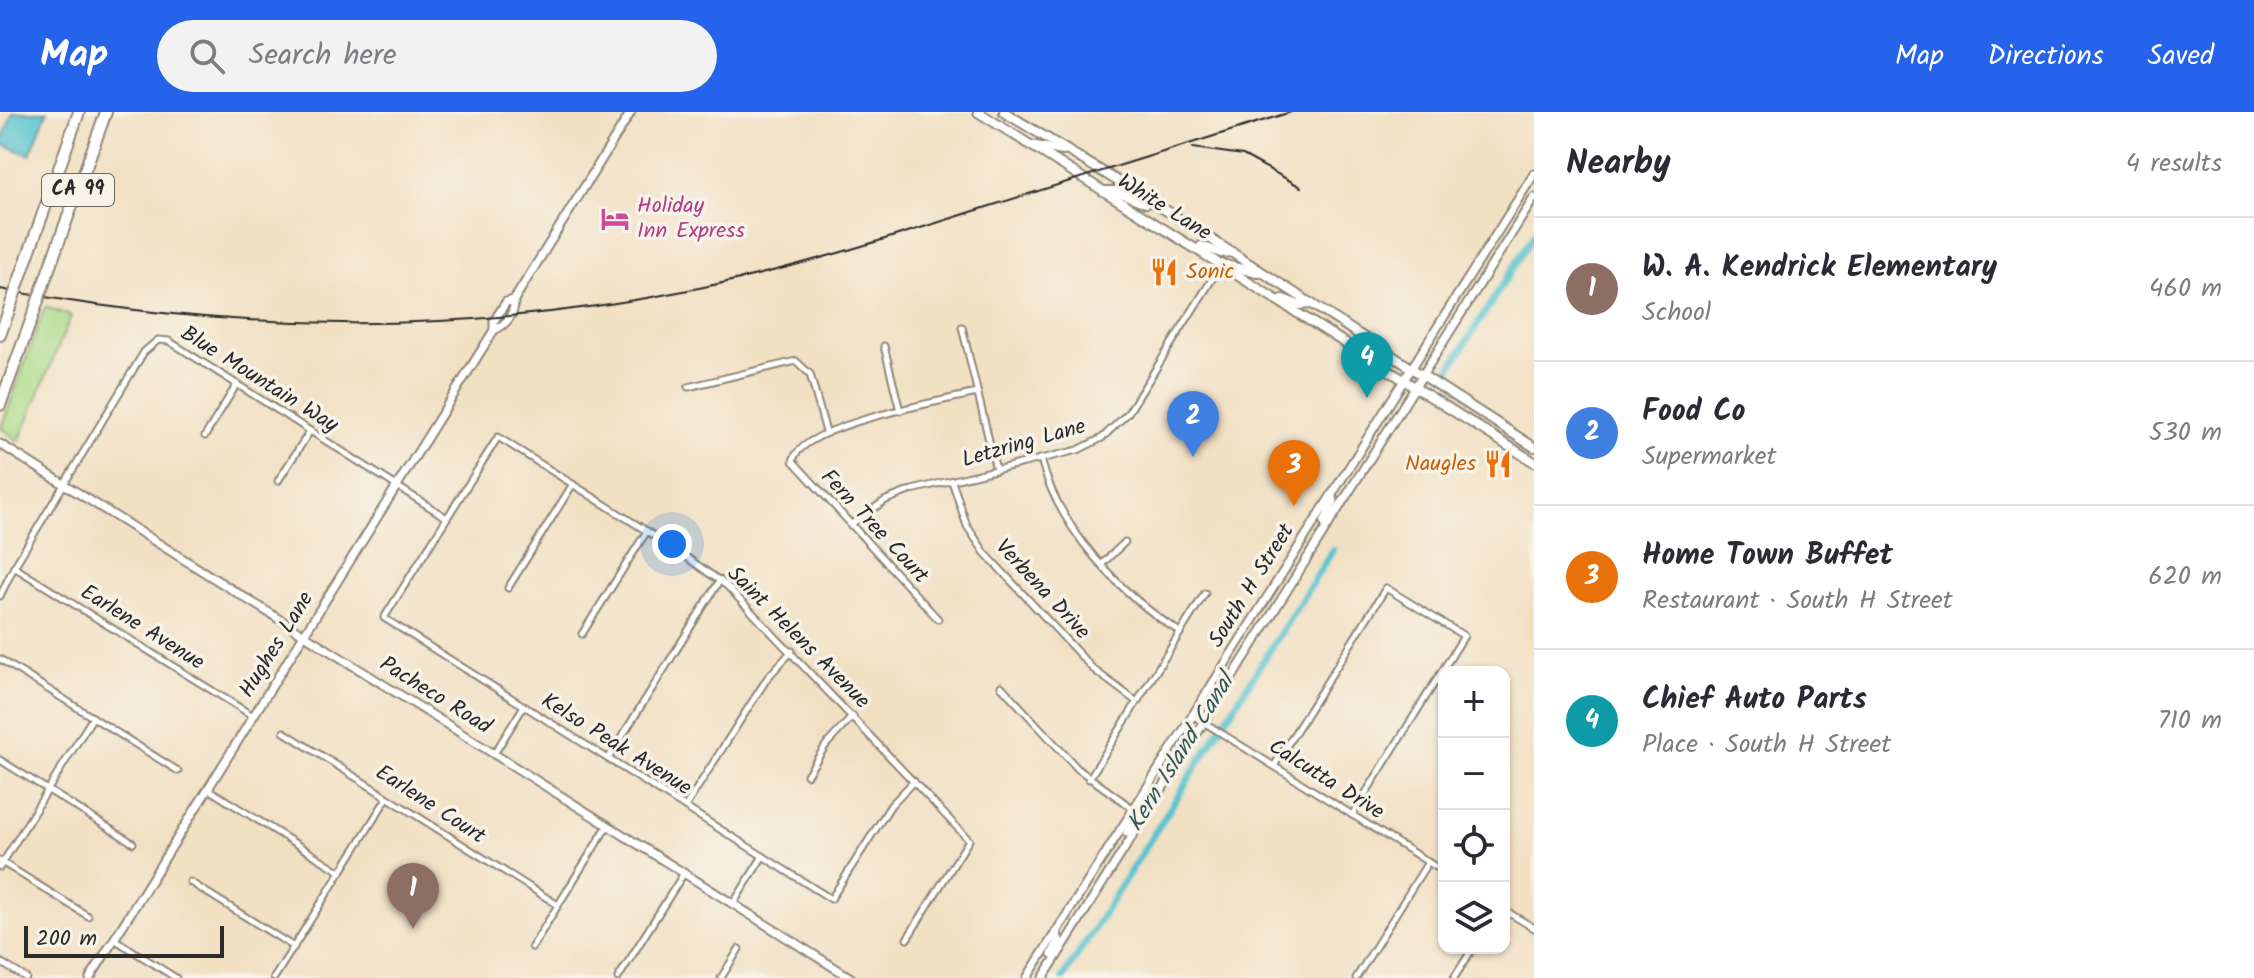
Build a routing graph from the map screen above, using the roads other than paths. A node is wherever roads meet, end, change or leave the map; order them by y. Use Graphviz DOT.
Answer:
graph roads {
  1 [pos="79,112"];
  2 [pos="106,112"];
  3 [pos="631,112"];
  4 [pos="978,112"];
  5 [pos="1004,112"];
  6 [pos="1030,145"];
  7 [pos="1075,155"];
  8 [pos="1534,174"];
  9 [pos="1534,190"];
  10 [pos="1103,191"];
  11 [pos="1534,198"];
  12 [pos="1172,214"];
  13 [pos="1521,219"];
  14 [pos="1164,229"];
  15 [pos="1232,252"];
  16 [pos="1221,264"];
  17 [pos="1274,278"];
  18 [pos="1463,287"];
  19 [pos="1267,293"];
  20 [pos="1312,304"];
  21 [pos="962,327"];
  22 [pos="1451,330"];
  23 [pos="0,335"];
  24 [pos="884,346"];
  25 [pos="1411,369"];
  26 [pos="1421,377"];
  27 [pos="1403,381"];
  28 [pos="237,384"];
  29 [pos="688,387"];
  30 [pos="1414,388"];
  31 [pos="977,393"];
  32 [pos="0,404"];
  33 [pos="900,411"];
  34 [pos="310,430"];
  35 [pos="826,432"];
  36 [pos="205,436"];
  37 [pos="0,444"];
  38 [pos="1534,447"];
  39 [pos="1041,459"];
  40 [pos="1534,462"];
  41 [pos="996,470"];
  42 [pos="278,481"];
  43 [pos="952,481"];
  44 [pos="573,484"];
  45 [pos="65,485"];
  46 [pos="398,486"];
  47 [pos="1332,493"];
  48 [pos="447,518"];
  49 [pos="850,525"];
  50 [pos="647,531"];
  51 [pos="1125,542"];
  52 [pos="1315,544"];
  53 [pos="1103,563"];
  54 [pos="14,567"];
  55 [pos="720,580"];
  56 [pos="508,588"];
  57 [pos="1205,593"];
  58 [pos="0,596"];
  59 [pos="938,619"];
  60 [pos="1180,632"];
  61 [pos="582,634"];
  62 [pos="305,635"];
  63 [pos="792,651"];
  64 [pos="0,659"];
  65 [pos="1001,686"];
  66 [pos="1137,702"];
  67 [pos="524,706"];
  68 [pos="1192,715"];
  69 [pos="853,716"];
  70 [pos="93,717"];
  71 [pos="254,717"];
  72 [pos="1202,721"];
  73 [pos="284,732"];
  74 [pos="494,754"];
  75 [pos="608,759"];
  76 [pos="0,760"];
  77 [pos="1274,766"];
  78 [pos="178,771"];
  79 [pos="807,775"];
  80 [pos="1089,779"];
  81 [pos="914,781"];
  82 [pos="208,789"];
  83 [pos="48,790"];
  84 [pos="387,798"];
  85 [pos="685,807"];
  86 [pos="1132,808"];
  87 [pos="1352,815"];
  88 [pos="608,825"];
  89 [pos="133,843"];
  90 [pos="763,856"];
  91 [pos="1428,862"];
  92 [pos="1,863"];
  93 [pos="1111,868"];
  94 [pos="1438,868"];
  95 [pos="341,872"];
  96 [pos="684,873"];
  97 [pos="190,882"];
  98 [pos="733,904"];
  99 [pos="558,905"];
  100 [pos="1510,914"];
  101 [pos="88,916"];
  102 [pos="1534,928"];
  103 [pos="1056,932"];
  104 [pos="114,939"];
  105 [pos="907,939"];
  106 [pos="294,947"];
  107 [pos="532,947"];
  108 [pos="739,949"];
  109 [pos="1469,954"];
  110 [pos="0,962"];
  111 [pos="26,978"];
  112 [pos="90,978"];
  113 [pos="176,978"];
  114 [pos="274,978"];
  115 [pos="618,978"];
  116 [pos="721,978"];
  117 [pos="851,978"];
  118 [pos="1027,978"];
  119 [pos="1042,978"];
  120 [pos="1356,978"];
  121 [pos="1454,978"];
  1 -- 23 [label="highway, CA 99, bridge"];
  2 -- 32 [label="highway, CA 99, bridge"];
  3 -- 46 [label="street, Hughes Lane"];
  4 -- 6 [label="main road, White Lane"];
  5 -- 7 [label="main road, White Lane"];
  6 -- 7 [label="main road"];
  6 -- 10 [label="main road, White Lane"];
  7 -- 12 [label="main road, White Lane"];
  8 -- 18 [label="street, South H Street"];
  9 -- 13 [label="street"];
  10 -- 12 [label="main road"];
  10 -- 14 [label="main road, White Lane"];
  11 -- 13 [label="street, South H Street"];
  12 -- 15 [label="main road, White Lane"];
  13 -- 22 [label="street, South H Street"];
  14 -- 15 [label="main road"];
  14 -- 16 [label="main road, White Lane"];
  15 -- 17 [label="main road, White Lane"];
  16 -- 17 [label="main road"];
  16 -- 19 [label="main road, White Lane"];
  16 -- 39 [label="street, Letzring Lane"];
  17 -- 20 [label="main road, White Lane"];
  18 -- 22 [label="street"];
  18 -- 25 [label="street, South H Street"];
  19 -- 20 [label="main road"];
  19 -- 27 [label="main road, White Lane"];
  20 -- 25 [label="main road, White Lane"];
  21 -- 31 [label="street"];
  22 -- 26 [label="street, South H Street"];
  24 -- 33 [label="street"];
  25 -- 26 [label="main road, White Lane"];
  25 -- 27 [label="street, South H Street"];
  26 -- 30 [label="street, South H Street"];
  26 -- 38 [label="main road, White Lane"];
  27 -- 30 [label="main road, White Lane"];
  27 -- 47 [label="street, South H Street"];
  28 -- 34 [label="street, Blue Mountain Way"];
  28 -- 36 [label="street"];
  28 -- 45 [label="street, Blue Mountain Way"];
  29 -- 35 [label="street"];
  30 -- 40 [label="main road, White Lane"];
  30 -- 52 [label="street, South H Street"];
  31 -- 33 [label="street"];
  31 -- 41 [label="street"];
  33 -- 35 [label="street"];
  34 -- 42 [label="street"];
  34 -- 46 [label="street, Blue Mountain Way"];
  35 -- 49 [label="street, Fern Tree Court"];
  37 -- 45 [label="street, Pacheco Road"];
  39 -- 41 [label="street, Letzring Lane"];
  39 -- 53 [label="street"];
  41 -- 43 [label="street, Letzring Lane"];
  43 -- 49 [label="street, Letzring Lane"];
  43 -- 66 [label="street, Verbena Drive"];
  44 -- 48 [label="street, Saint Helens Avenue"];
  44 -- 50 [label="street, Saint Helens Avenue"];
  44 -- 56 [label="street"];
  45 -- 54 [label="street"];
  45 -- 62 [label="street, Pacheco Road"];
  46 -- 48 [label="street, Blue Mountain Way"];
  46 -- 62 [label="street, Hughes Lane"];
  47 -- 52 [label="street"];
  47 -- 68 [label="street, South H Street"];
  48 -- 67 [label="street, Kelso Peak Avenue"];
  49 -- 59 [label="street, Fern Tree Court"];
  50 -- 55 [label="street, Saint Helens Avenue"];
  50 -- 61 [label="street"];
  51 -- 53 [label="street"];
  52 -- 72 [label="street, South H Street"];
  53 -- 60 [label="street"];
  54 -- 58 [label="street"];
  54 -- 71 [label="street, Earlene Avenue"];
  55 -- 63 [label="street, Saint Helens Avenue"];
  55 -- 75 [label="street"];
  57 -- 60 [label="street"];
  60 -- 66 [label="street"];
  62 -- 71 [label="street, Hughes Lane"];
  62 -- 74 [label="street, Pacheco Road"];
  63 -- 69 [label="street, Saint Helens Avenue"];
  63 -- 85 [label="street"];
  64 -- 70 [label="street"];
  65 -- 80 [label="street"];
  66 -- 80 [label="street"];
  67 -- 74 [label="street"];
  67 -- 75 [label="street, Kelso Peak Avenue"];
  68 -- 72 [label="street, Calcutta Drive"];
  68 -- 86 [label="street, South H Street"];
  69 -- 79 [label="street"];
  69 -- 81 [label="street, Saint Helens Avenue"];
  70 -- 78 [label="street"];
  70 -- 83 [label="street"];
  71 -- 82 [label="street, Hughes Lane"];
  72 -- 77 [label="street, Calcutta Drive"];
  72 -- 93 [label="street, South H Street"];
  73 -- 84 [label="street, Earlene Court"];
  74 -- 88 [label="street, Pacheco Road"];
  75 -- 85 [label="street, Kelso Peak Avenue"];
  76 -- 83 [label="street"];
  77 -- 87 [label="street, Calcutta Drive"];
  77 -- 87 [label="street"];
  80 -- 86 [label="street"];
  81 -- 90 [label="street, Kelso Peak Avenue"];
  81 -- 105 [label="street, Saint Helens Avenue"];
  82 -- 95 [label="street"];
  82 -- 104 [label="street, Hughes Lane"];
  83 -- 89 [label="street"];
  83 -- 92 [label="street"];
  84 -- 95 [label="street"];
  84 -- 99 [label="street, Earlene Court"];
  85 -- 90 [label="street, Kelso Peak Avenue"];
  86 -- 93 [label="street"];
  86 -- 103 [label="street, South H Street"];
  87 -- 91 [label="street, Calcutta Drive"];
  88 -- 96 [label="street, Pacheco Road"];
  88 -- 99 [label="street"];
  90 -- 98 [label="street"];
  91 -- 94 [label="street, Calcutta Drive"];
  91 -- 120 [label="street"];
  92 -- 101 [label="street"];
  93 -- 119 [label="street, South H Street"];
  95 -- 106 [label="street"];
  96 -- 98 [label="street, Pacheco Road"];
  96 -- 115 [label="street"];
  97 -- 106 [label="street"];
  98 -- 117 [label="street, Pacheco Road"];
  99 -- 107 [label="street"];
  100 -- 102 [label="street"];
  103 -- 118 [label="street, South H Street"];
  103 -- 119 [label="street"];
  104 -- 112 [label="street, Hughes Lane"];
  104 -- 113 [label="street"];
  106 -- 114 [label="street"];
  108 -- 116 [label="street"];
  109 -- 121 [label="street"];
  110 -- 111 [label="street"];
}
